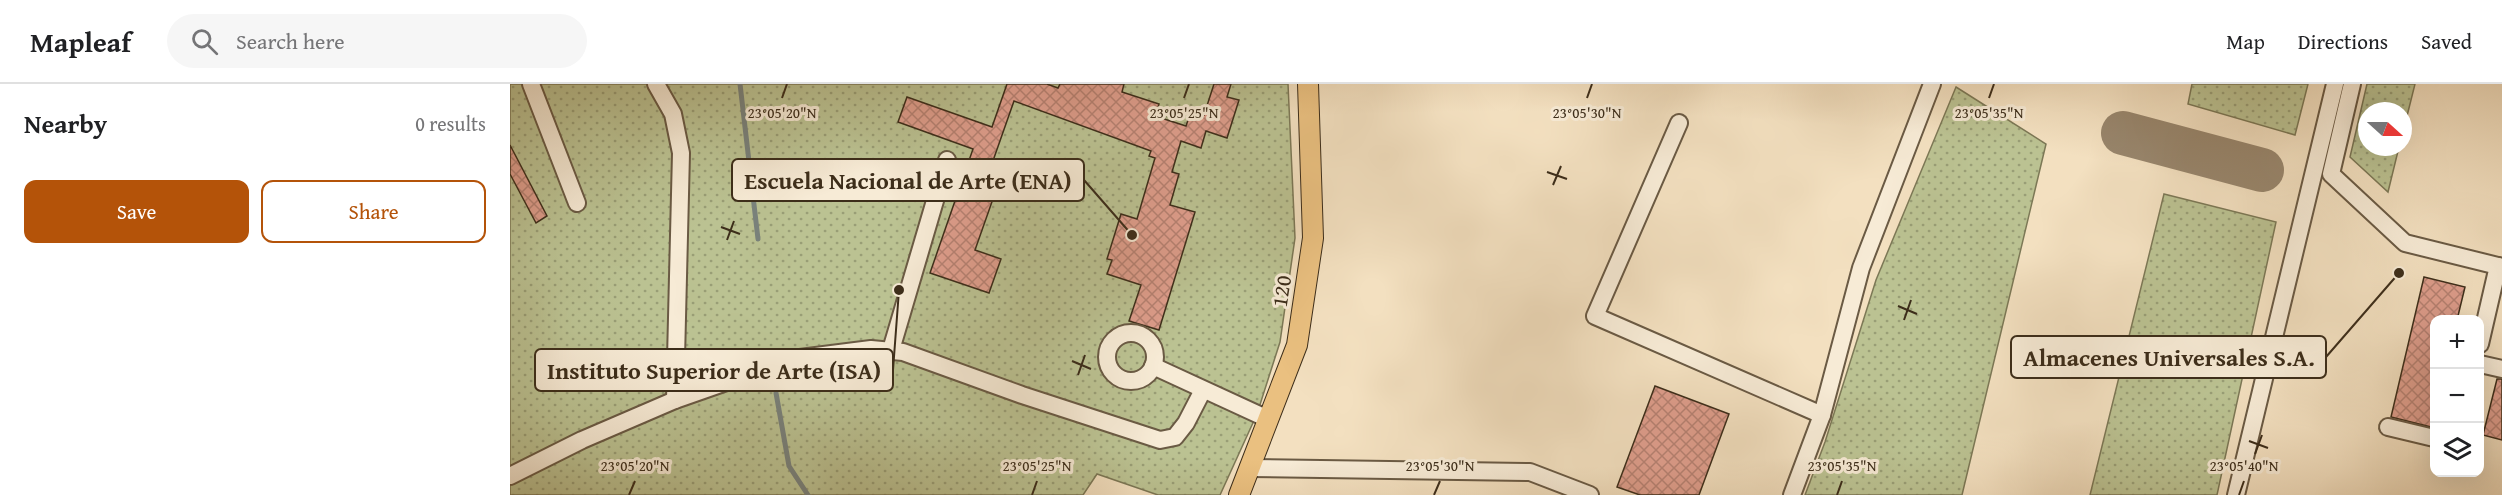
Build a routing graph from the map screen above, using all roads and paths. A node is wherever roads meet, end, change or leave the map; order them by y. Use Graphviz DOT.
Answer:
graph roads {
  1 [pos="531,84"];
  2 [pos="656,84"];
  3 [pos="1308,84"];
  4 [pos="1932,84"];
  5 [pos="2335,84"];
  6 [pos="2352,84"];
  7 [pos="1679,123"];
  8 [pos="947,160"];
  9 [pos="578,203"];
  10 [pos="2500,267"];
  11 [pos="2484,329"];
  12 [pos="891,350"];
  13 [pos="2484,365"];
  14 [pos="1153,366"];
  15 [pos="2502,369"];
  16 [pos="1203,390"];
  17 [pos="675,400"];
  18 [pos="1822,415"];
  19 [pos="1268,419"];
  20 [pos="2388,427"];
  21 [pos="2430,437"];
  22 [pos="1249,468"];
  23 [pos="510,476"];
  24 [pos="2241,494"];
  25 [pos="1239,495"];
  26 [pos="1590,495"];
  27 [pos="1792,495"];
  1 -- 9 [label="street"];
  2 -- 17 [label="street"];
  3 -- 19 [label="main road, 120"];
  4 -- 18 [label="street"];
  5 -- 24 [label="street"];
  6 -- 10 [label="street"];
  7 -- 18 [label="street"];
  8 -- 12 [label="street"];
  10 -- 11 [label="street"];
  12 -- 16 [label="street"];
  12 -- 17 [label="street"];
  13 -- 15 [label="street"];
  14 -- 16 [label="street"];
  16 -- 19 [label="street"];
  17 -- 23 [label="street"];
  18 -- 27 [label="street"];
  19 -- 22 [label="main road, 120"];
  20 -- 21 [label="street"];
  22 -- 25 [label="main road, 120"];
  22 -- 26 [label="street"];
}
